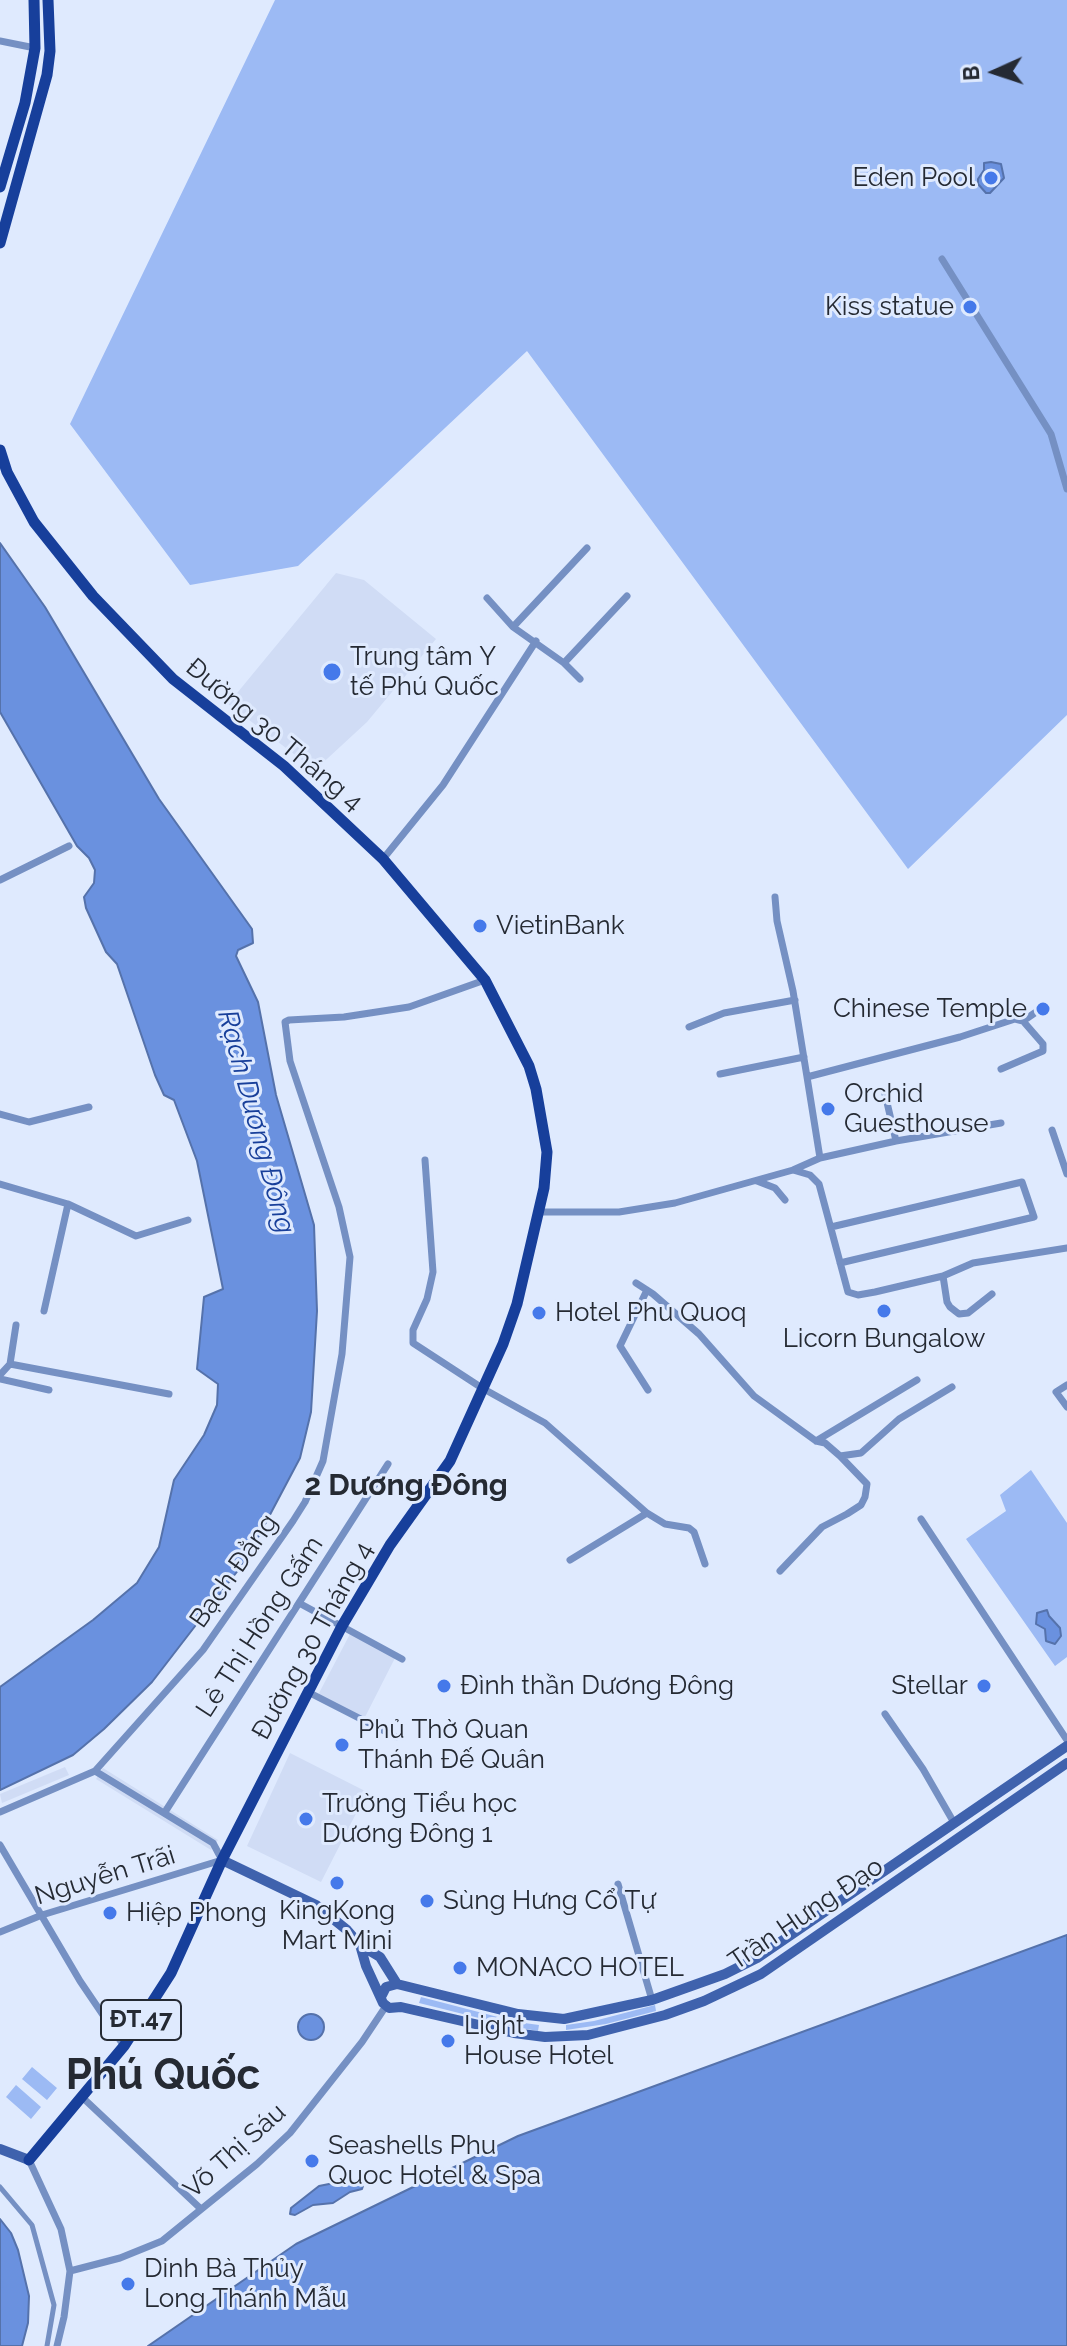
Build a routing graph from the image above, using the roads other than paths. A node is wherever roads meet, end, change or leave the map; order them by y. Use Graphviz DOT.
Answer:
graph roads {
  1 [pos="34,0"];
  2 [pos="48,0"];
  3 [pos="0,41"];
  4 [pos="35,48"];
  5 [pos="50,51"];
  6 [pos="8,162"];
  7 [pos="22,166"];
  8 [pos="0,187"];
  9 [pos="0,243"];
  10 [pos="942,259"];
  11 [pos="0,450"];
  12 [pos="1067,489"];
  13 [pos="587,548"];
  14 [pos="627,596"];
  15 [pos="487,598"];
  16 [pos="513,627"];
  17 [pos="536,641"];
  18 [pos="564,663"];
  19 [pos="580,679"];
  20 [pos="69,846"];
  21 [pos="383,859"];
  22 [pos="0,880"];
  23 [pos="775,897"];
  24 [pos="485,980"];
  25 [pos="795,1000"];
  26 [pos="1039,1010"];
  27 [pos="1023,1021"];
  28 [pos="689,1027"];
  29 [pos="804,1057"];
  30 [pos="1001,1069"];
  31 [pos="720,1074"];
  32 [pos="807,1077"];
  33 [pos="885,1094"];
  34 [pos="89,1107"];
  35 [pos="0,1114"];
  36 [pos="1001,1123"];
  37 [pos="1052,1130"];
  38 [pos="896,1141"];
  39 [pos="820,1158"];
  40 [pos="425,1160"];
  41 [pos="793,1170"];
  42 [pos="1067,1174"];
  43 [pos="757,1181"];
  44 [pos="0,1184"];
  45 [pos="785,1200"];
  46 [pos="68,1204"];
  47 [pos="539,1212"];
  48 [pos="188,1220"];
  49 [pos="831,1227"];
  50 [pos="1067,1248"];
  51 [pos="840,1263"];
  52 [pos="943,1276"];
  53 [pos="636,1283"];
  54 [pos="647,1290"];
  55 [pos="992,1294"];
  56 [pos="44,1311"];
  57 [pos="16,1325"];
  58 [pos="10,1364"];
  59 [pos="0,1377"];
  60 [pos="917,1380"];
  61 [pos="1067,1385"];
  62 [pos="952,1387"];
  63 [pos="482,1388"];
  64 [pos="49,1390"];
  65 [pos="648,1390"];
  66 [pos="169,1394"];
  67 [pos="1067,1407"];
  68 [pos="816,1441"];
  69 [pos="840,1456"];
  70 [pos="388,1464"];
  71 [pos="647,1513"];
  72 [pos="921,1519"];
  73 [pos="570,1560"];
  74 [pos="705,1564"];
  75 [pos="780,1571"];
  76 [pos="299,1603"];
  77 [pos="342,1626"];
  78 [pos="402,1659"];
  79 [pos="308,1692"];
  80 [pos="885,1714"];
  81 [pos="396,1737"];
  82 [pos="1067,1743"];
  83 [pos="1057,1752"];
  84 [pos="1066,1769"];
  85 [pos="95,1771"];
  86 [pos="0,1812"];
  87 [pos="165,1812"];
  88 [pos="953,1821"];
  89 [pos="962,1836"];
  90 [pos="0,1845"];
  91 [pos="222,1860"];
  92 [pos="618,1884"];
  93 [pos="42,1915"];
  94 [pos="0,1932"];
  95 [pos="360,1945"];
  96 [pos="399,1985"];
  97 [pos="656,1999"];
  98 [pos="384,2000"];
  99 [pos="401,2007"];
  100 [pos="665,2015"];
  101 [pos="546,2018"];
  102 [pos="545,2037"];
  103 [pos="124,2046"];
  104 [pos="82,2097"];
  105 [pos="0,2149"];
  106 [pos="29,2160"];
  107 [pos="0,2187"];
  108 [pos="201,2209"];
  109 [pos="70,2271"];
  110 [pos="47,2346"];
  111 [pos="57,2346"];
  1 -- 4 [label="main road"];
  2 -- 5 [label="main road"];
  3 -- 4 [label="street"];
  4 -- 5 [label="main road"];
  4 -- 6 [label="main road"];
  5 -- 7 [label="main road"];
  6 -- 7 [label="main road"];
  6 -- 8 [label="main road"];
  7 -- 9 [label="main road"];
  10 -- 12 [label="street"];
  11 -- 21 [label="main road, Đường 30 Tháng 4"];
  13 -- 16 [label="street"];
  14 -- 18 [label="street"];
  15 -- 16 [label="street"];
  16 -- 17 [label="street"];
  17 -- 18 [label="street"];
  17 -- 21 [label="street"];
  18 -- 19 [label="street"];
  20 -- 22 [label="street"];
  21 -- 24 [label="main road, Đường 30 Tháng 4"];
  23 -- 25 [label="street"];
  24 -- 47 [label="main road, Đường 30 Tháng 4"];
  24 -- 85 [label="street, Bạch Đằng"];
  25 -- 28 [label="street"];
  25 -- 29 [label="street"];
  26 -- 27 [label="street"];
  27 -- 30 [label="street"];
  27 -- 32 [label="street"];
  29 -- 31 [label="street"];
  29 -- 32 [label="street"];
  32 -- 39 [label="street"];
  33 -- 38 [label="street"];
  34 -- 35 [label="street"];
  36 -- 38 [label="street"];
  37 -- 42 [label="street"];
  38 -- 39 [label="street"];
  39 -- 41 [label="street"];
  40 -- 63 [label="street"];
  41 -- 43 [label="street"];
  41 -- 49 [label="street"];
  43 -- 45 [label="street"];
  43 -- 47 [label="street"];
  44 -- 46 [label="street"];
  46 -- 48 [label="street"];
  46 -- 56 [label="street"];
  47 -- 63 [label="main road, Đường 30 Tháng 4"];
  49 -- 51 [label="street"];
  49 -- 51 [label="street"];
  50 -- 52 [label="street"];
  51 -- 52 [label="street"];
  52 -- 55 [label="street"];
  53 -- 54 [label="street"];
  54 -- 65 [label="street"];
  54 -- 68 [label="street"];
  57 -- 58 [label="street"];
  58 -- 59 [label="street"];
  58 -- 66 [label="street"];
  59 -- 64 [label="street"];
  60 -- 68 [label="street"];
  61 -- 67 [label="street"];
  62 -- 69 [label="street"];
  63 -- 71 [label="street"];
  63 -- 77 [label="main road, Đường 30 Tháng 4"];
  68 -- 69 [label="street"];
  69 -- 75 [label="street"];
  70 -- 76 [label="street, Lê Thị Hồng Gấm"];
  71 -- 73 [label="street"];
  71 -- 74 [label="street"];
  72 -- 82 [label="street"];
  76 -- 77 [label="street"];
  76 -- 87 [label="street, Lê Thị Hồng Gấm"];
  77 -- 78 [label="street"];
  77 -- 79 [label="main road, Đường 30 Tháng 4"];
  79 -- 81 [label="street"];
  79 -- 91 [label="main road, Đường 30 Tháng 4"];
  80 -- 88 [label="street"];
  82 -- 83 [label="main road, Trần Hưng Đạo"];
  83 -- 84 [label="main road"];
  83 -- 88 [label="main road, Trần Hưng Đạo"];
  84 -- 89 [label="main road, Trần Hưng Đạo"];
  85 -- 86 [label="street, Bạch Đằng"];
  85 -- 87 [label="street"];
  87 -- 91 [label="street"];
  88 -- 89 [label="main road"];
  88 -- 97 [label="main road, Trần Hưng Đạo"];
  89 -- 100 [label="main road, Trần Hưng Đạo"];
  90 -- 93 [label="street"];
  91 -- 93 [label="street, Nguyễn Trãi"];
  91 -- 95 [label="main road"];
  91 -- 103 [label="main road, Đường 30 Tháng 4 / ĐT.47"];
  92 -- 97 [label="street"];
  93 -- 94 [label="street, Nguyễn Trãi"];
  93 -- 103 [label="street"];
  95 -- 96 [label="main road"];
  95 -- 98 [label="main road"];
  96 -- 98 [label="main road"];
  96 -- 99 [label="main road"];
  96 -- 101 [label="main road, Trần Hưng Đạo"];
  97 -- 100 [label="main road"];
  97 -- 101 [label="main road, Trần Hưng Đạo"];
  98 -- 99 [label="main road"];
  98 -- 108 [label="street, Võ Thị Sáu"];
  99 -- 102 [label="main road, Trần Hưng Đạo"];
  100 -- 102 [label="main road, Trần Hưng Đạo"];
  101 -- 102 [label="main road"];
  103 -- 104 [label="main road, Đường 30 Tháng 4 / ĐT.47"];
  104 -- 106 [label="main road, Đường 30 Tháng 4 / ĐT.47"];
  104 -- 108 [label="street"];
  105 -- 106 [label="main road"];
  106 -- 109 [label="street"];
  107 -- 110 [label="street"];
  108 -- 109 [label="street, Võ Thị Sáu"];
  109 -- 111 [label="street"];
}
